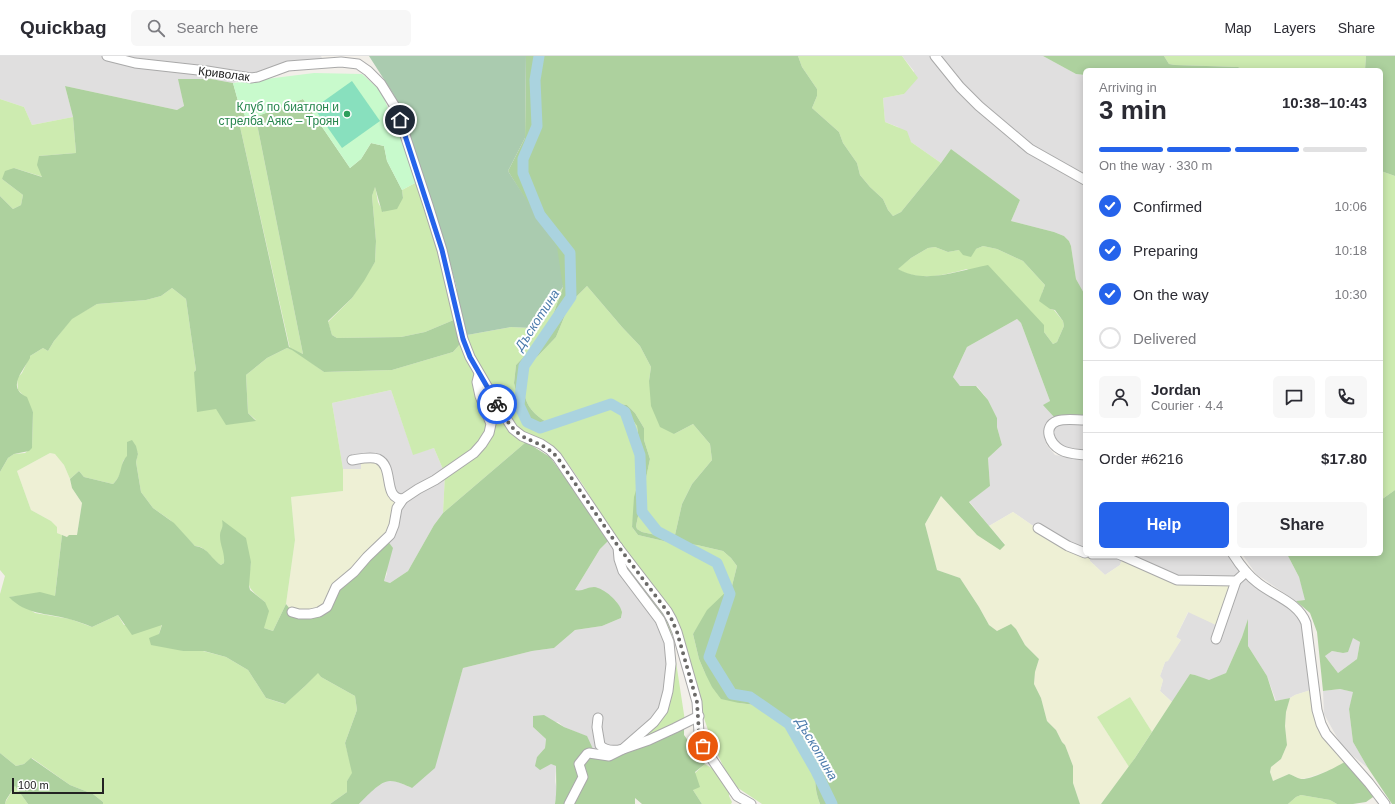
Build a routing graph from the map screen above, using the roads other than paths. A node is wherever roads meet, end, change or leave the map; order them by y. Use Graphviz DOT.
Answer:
graph roads {
  1 [pos="107,56"];
  2 [pos="935,56"];
  3 [pos="1083,179"];
  4 [pos="479,374"];
  5 [pos="1083,420"];
  6 [pos="1083,455"];
  7 [pos="352,460"];
  8 [pos="403,499"];
  9 [pos="1038,528"];
  10 [pos="618,546"];
  11 [pos="1083,552"];
  12 [pos="1123,556"];
  13 [pos="1234,556"];
  14 [pos="1246,572"];
  15 [pos="1236,581"];
  16 [pos="292,612"];
  17 [pos="1216,639"];
  18 [pos="699,716"];
  19 [pos="598,718"];
  20 [pos="623,749"];
  21 [pos="569,804"];
  22 [pos="750,804"];
  23 [pos="1385,804"];
  1 -- 4 [label="street, Криволак"];
  2 -- 3 [label="street"];
  4 -- 8 [label="street"];
  4 -- 10 [label="street, Криволак"];
  5 -- 6 [label="street"];
  7 -- 8 [label="street"];
  8 -- 16 [label="street"];
  9 -- 11 [label="street"];
  10 -- 18 [label="street, Криволак"];
  10 -- 20 [label="street"];
  12 -- 15 [label="street"];
  13 -- 14 [label="street"];
  14 -- 15 [label="street"];
  14 -- 23 [label="street"];
  15 -- 17 [label="street"];
  18 -- 20 [label="street"];
  18 -- 22 [label="street, Криволак"];
  19 -- 20 [label="street"];
  20 -- 21 [label="street"];
}
